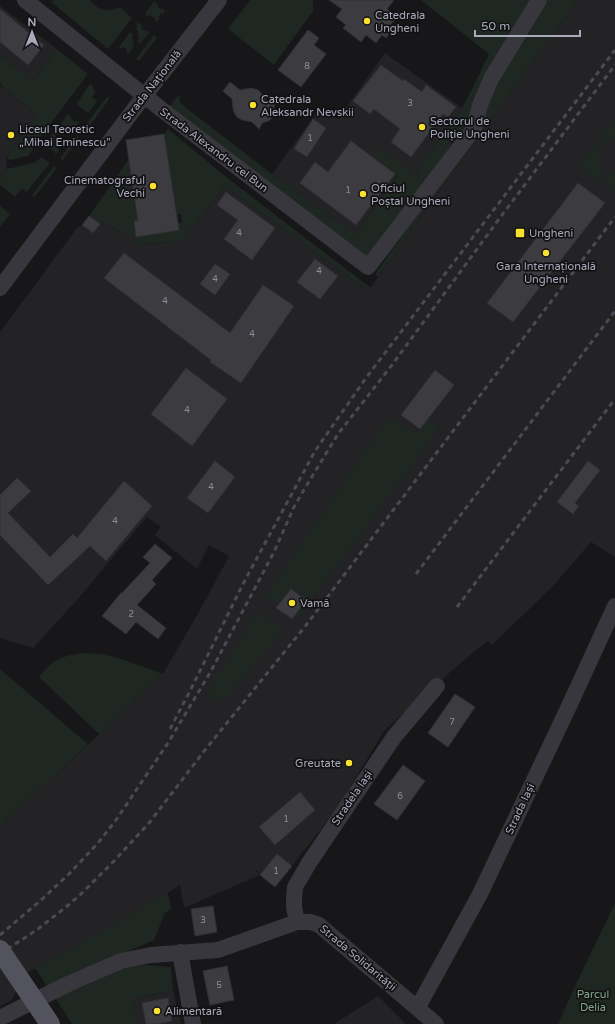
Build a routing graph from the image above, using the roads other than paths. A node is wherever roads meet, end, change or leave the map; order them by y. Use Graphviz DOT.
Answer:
graph roads {
  1 [pos="25,0"];
  2 [pos="219,0"];
  3 [pos="539,0"];
  4 [pos="144,96"];
  5 [pos="0,288"];
  6 [pos="615,606"];
  7 [pos="437,686"];
  8 [pos="296,922"];
  9 [pos="0,950"];
  10 [pos="180,952"];
  11 [pos="418,1007"];
  12 [pos="0,1018"];
  13 [pos="50,1024"];
  14 [pos="193,1024"];
  15 [pos="436,1024"];
  1 -- 4 [label="street, Strada Alexandru cel Bun"];
  2 -- 4 [label="street, Strada Națională"];
  3 -- 4 [label="street, Strada Alexandru cel Bun"];
  4 -- 5 [label="street, Strada Națională"];
  6 -- 11 [label="street, Strada Iași"];
  7 -- 8 [label="street, Stradela Iași"];
  8 -- 10 [label="street, Strada Solidarității"];
  8 -- 11 [label="street, Strada Solidarității"];
  9 -- 13 [label="main road, bridge"];
  10 -- 12 [label="street, Strada Solidarității"];
  10 -- 14 [label="street"];
  11 -- 15 [label="street, Strada Solidarității"];
}
